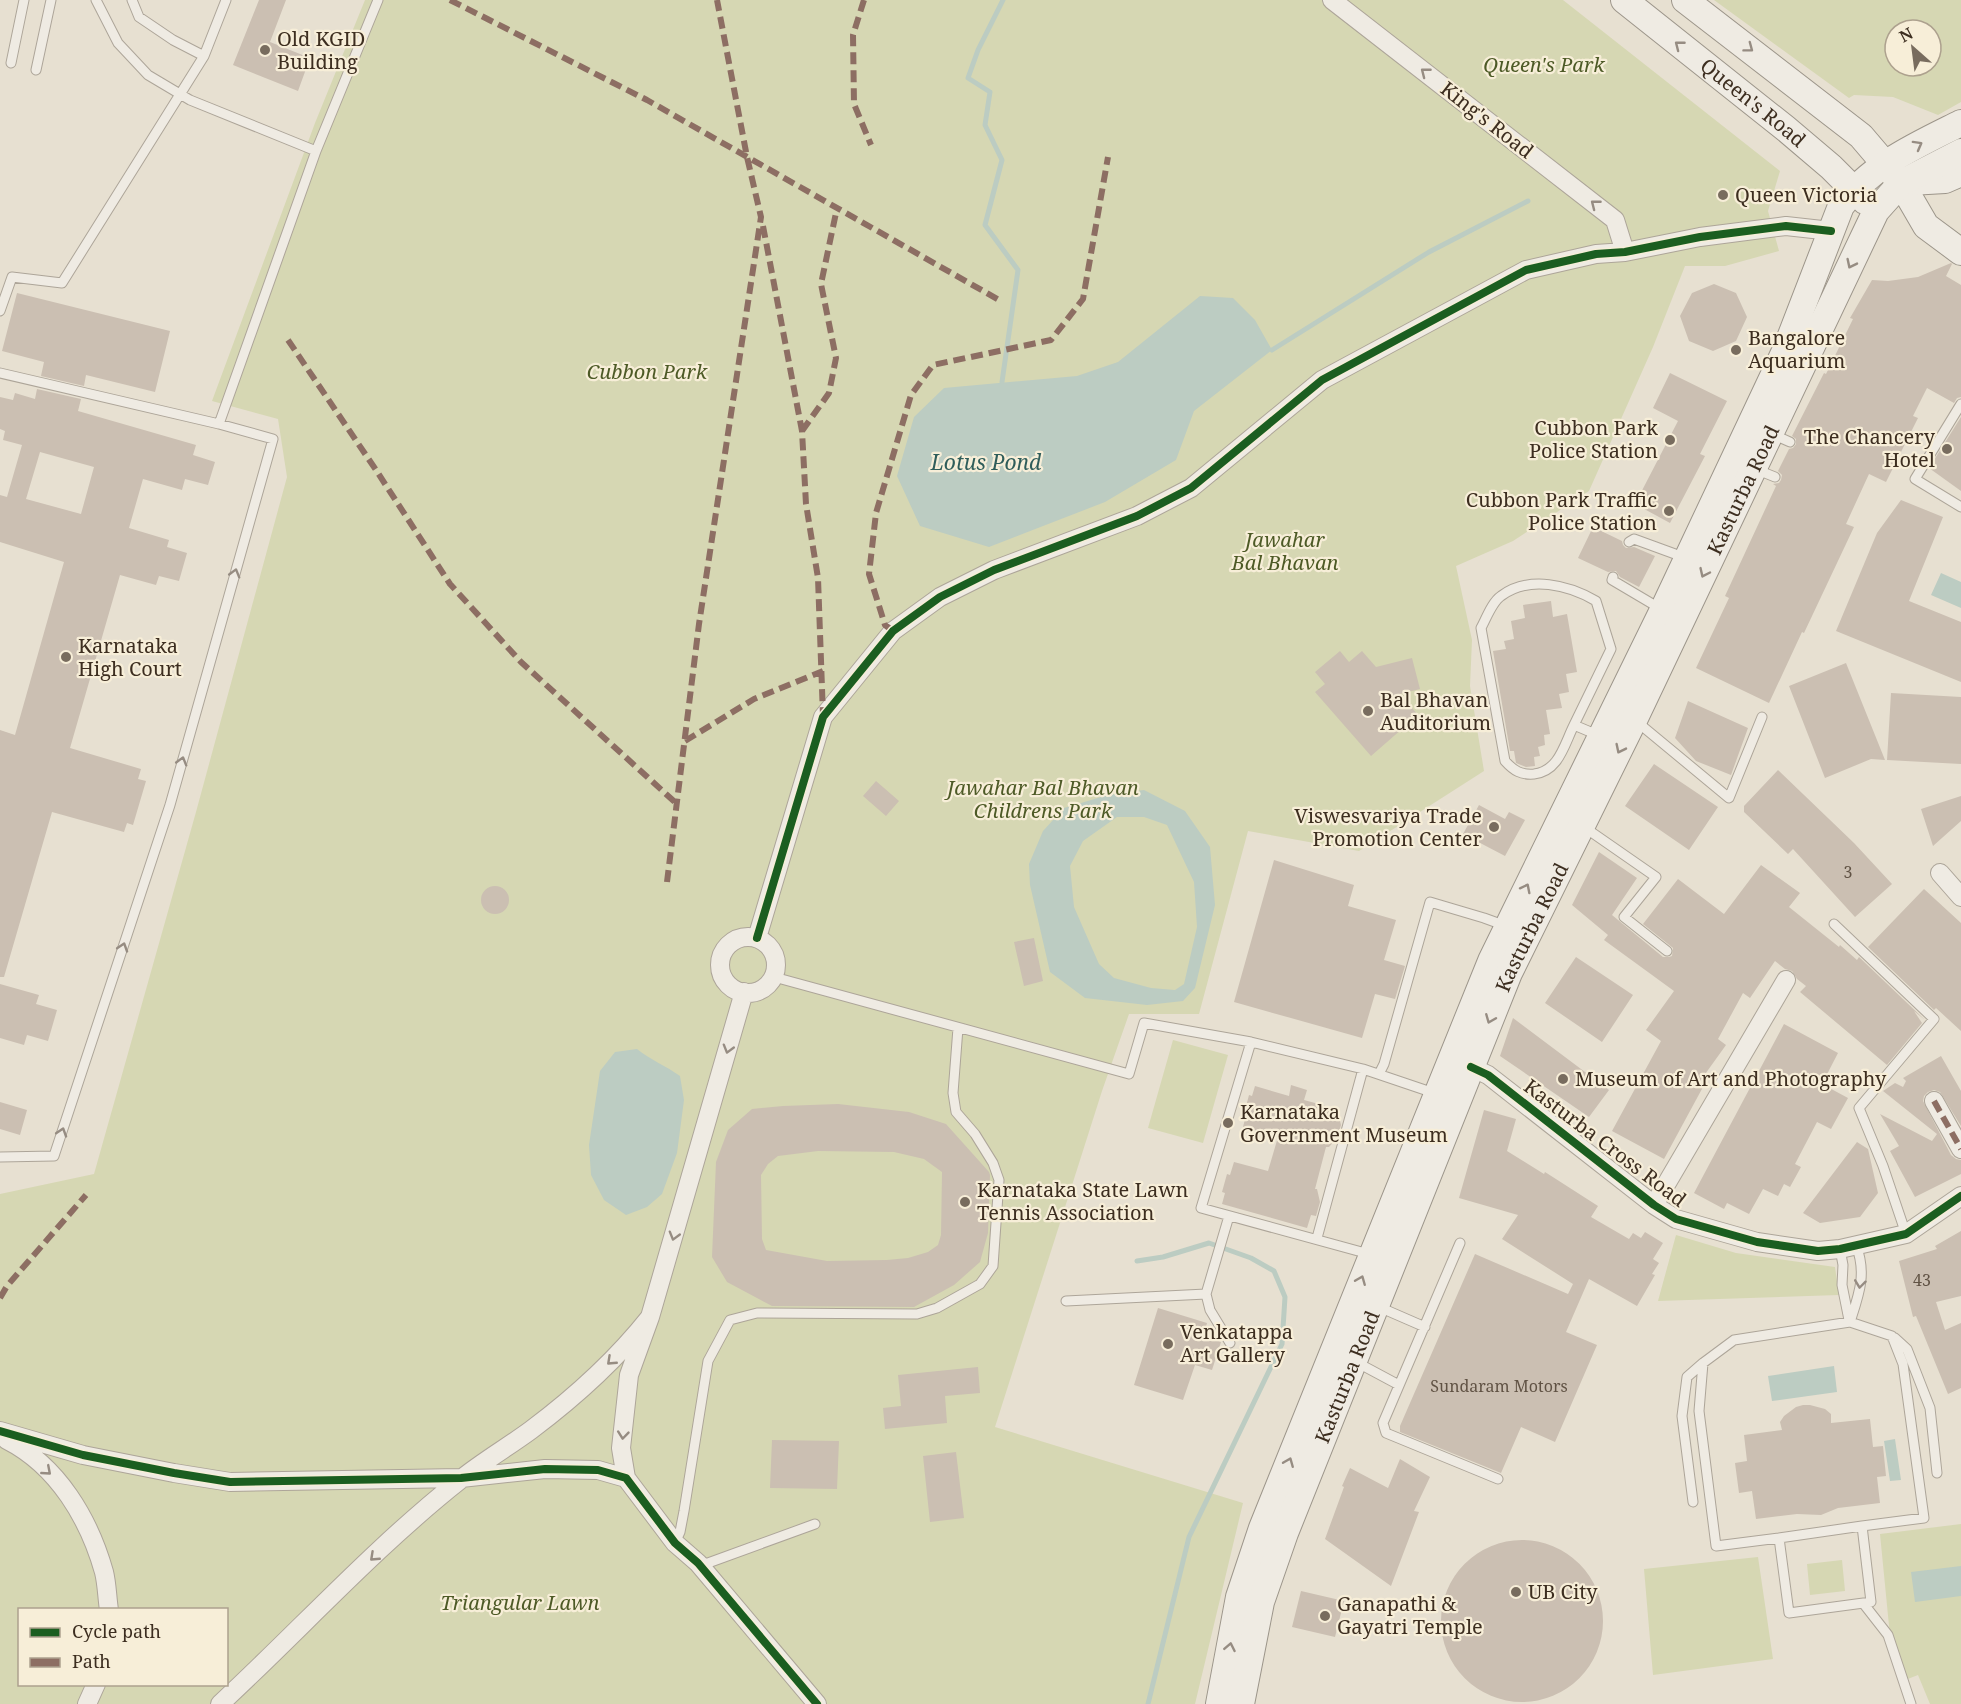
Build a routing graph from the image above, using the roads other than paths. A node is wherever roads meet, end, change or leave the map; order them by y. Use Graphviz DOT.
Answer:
graph roads {
  1 [pos="24,0"];
  2 [pos="51,0"];
  3 [pos="96,0"];
  4 [pos="132,0"];
  5 [pos="226,0"];
  6 [pos="378,0"];
  7 [pos="1332,0"];
  8 [pos="1624,0"];
  9 [pos="1685,0"];
  10 [pos="204,56"];
  11 [pos="10,63"];
  12 [pos="36,70"];
  13 [pos="180,94"];
  14 [pos="1961,123"];
  15 [pos="316,151"];
  16 [pos="1961,152"];
  17 [pos="1885,164"];
  18 [pos="1961,173"];
  19 [pos="1901,183"];
  20 [pos="1853,190"];
  21 [pos="1876,211"];
  22 [pos="1831,231"];
  23 [pos="1625,252"];
  24 [pos="1961,252"];
  25 [pos="0,311"];
  26 [pos="0,372"];
  27 [pos="1961,404"];
  28 [pos="219,424"];
  29 [pos="1961,507"];
  30 [pos="1629,542"];
  31 [pos="1687,558"];
  32 [pos="1613,577"];
  33 [pos="1664,610"];
  34 [pos="1762,717"];
  35 [pos="1634,720"];
  36 [pos="1574,725"];
  37 [pos="1602,737"];
  38 [pos="1582,826"];
  39 [pos="1940,873"];
  40 [pos="1961,897"];
  41 [pos="1834,924"];
  42 [pos="1506,926"];
  43 [pos="757,938"];
  44 [pos="1667,951"];
  45 [pos="774,977"];
  46 [pos="1786,980"];
  47 [pos="744,992"];
  48 [pos="958,1028"];
  49 [pos="1251,1042"];
  50 [pos="1471,1067"];
  51 [pos="1363,1069"];
  52 [pos="1379,1074"];
  53 [pos="1437,1094"];
  54 [pos="1934,1101"];
  55 [pos="1961,1149"];
  56 [pos="0,1157"];
  57 [pos="1961,1197"];
  58 [pos="1654,1205"];
  59 [pos="1229,1216"];
  60 [pos="1906,1234"];
  61 [pos="1317,1238"];
  62 [pos="1460,1243"];
  63 [pos="1848,1247"];
  64 [pos="1372,1254"];
  65 [pos="1206,1294"];
  66 [pos="1066,1301"];
  67 [pos="1376,1306"];
  68 [pos="650,1317"];
  69 [pos="1850,1322"];
  70 [pos="1425,1326"];
  71 [pos="1892,1336"];
  72 [pos="1230,1342"];
  73 [pos="1354,1361"];
  74 [pos="1703,1363"];
  75 [pos="1400,1385"];
  76 [pos="0,1431"];
  77 [pos="0,1437"];
  78 [pos="1937,1473"];
  79 [pos="461,1478"];
  80 [pos="626,1478"];
  81 [pos="1498,1479"];
  82 [pos="1693,1502"];
  83 [pos="815,1524"];
  84 [pos="1862,1526"];
  85 [pos="1779,1538"];
  86 [pos="675,1543"];
  87 [pos="698,1563"];
  88 [pos="1863,1604"];
  89 [pos="109,1608"];
  90 [pos="95,1686"];
  91 [pos="87,1704"];
  92 [pos="220,1704"];
  93 [pos="817,1704"];
  94 [pos="1219,1704"];
  95 [pos="1241,1704"];
  96 [pos="1911,1704"];
  1 -- 11 [label="lane"];
  2 -- 12 [label="lane"];
  3 -- 13 [label="lane"];
  4 -- 10 [label="lane"];
  5 -- 10 [label="lane"];
  6 -- 15 [label="lane"];
  23 -- 7 [label="street, King's Road, one-way"];
  20 -- 8 [label="main road, Queen's Road, one-way"];
  9 -- 17 [label="main road, Queen's Road, one-way"];
  10 -- 13 [label="lane"];
  13 -- 15 [label="lane"];
  13 -- 25 [label="lane"];
  17 -- 14 [label="main road, Kasturba Road, one-way"];
  15 -- 28 [label="lane"];
  16 -- 19 [label="main road"];
  17 -- 19 [label="main road, Queen's Road"];
  17 -- 20 [label="main road, Kasturba Road"];
  18 -- 19 [label="main road"];
  19 -- 21 [label="main road, Kasturba Road"];
  19 -- 24 [label="main road, Queen's Road"];
  20 -- 21 [label="main road, Queen's Road"];
  20 -- 22 [label="main road, Kasturba Road"];
  21 -- 35 [label="main road, Kasturba Road, one-way"];
  22 -- 23 [label="street"];
  22 -- 31 [label="main road, Kasturba Road"];
  23 -- 43 [label="street"];
  26 -- 28 [label="lane"];
  27 -- 29 [label="lane"];
  56 -- 28 [label="lane, one-way"];
  30 -- 31 [label="lane"];
  31 -- 33 [label="main road, Kasturba Road"];
  32 -- 33 [label="lane"];
  33 -- 37 [label="main road, Kasturba Road"];
  34 -- 35 [label="lane"];
  35 -- 38 [label="main road, Kasturba Road, one-way"];
  36 -- 36 [label="lane"];
  36 -- 37 [label="lane"];
  42 -- 37 [label="main road, Kasturba Road, one-way"];
  38 -- 44 [label="lane"];
  38 -- 50 [label="main road, Kasturba Road, one-way"];
  39 -- 40 [label="street"];
  41 -- 60 [label="lane"];
  42 -- 52 [label="lane"];
  42 -- 53 [label="main road, Kasturba Road"];
  43 -- 45 [label="street"];
  43 -- 47 [label="street"];
  45 -- 47 [label="street"];
  45 -- 48 [label="lane"];
  46 -- 58 [label="street"];
  47 -- 68 [label="street, one-way"];
  48 -- 49 [label="lane"];
  48 -- 86 [label="lane"];
  49 -- 51 [label="lane"];
  49 -- 59 [label="lane"];
  50 -- 58 [label="street, Kasturba Cross Road"];
  50 -- 67 [label="main road, Kasturba Road"];
  51 -- 52 [label="lane"];
  51 -- 61 [label="lane"];
  52 -- 53 [label="lane"];
  53 -- 64 [label="main road, Kasturba Road"];
  54 -- 55 [label="street"];
  57 -- 60 [label="street, Kasturba Cross Road"];
  58 -- 63 [label="street, Kasturba Cross Road"];
  59 -- 61 [label="lane"];
  59 -- 65 [label="lane"];
  60 -- 63 [label="street, Kasturba Cross Road"];
  61 -- 64 [label="lane"];
  62 -- 70 [label="lane"];
  63 -- 69 [label="lane"];
  63 -- 69 [label="lane, one-way"];
  94 -- 64 [label="main road, Kasturba Road, one-way"];
  65 -- 66 [label="lane"];
  65 -- 72 [label="lane"];
  67 -- 70 [label="lane"];
  67 -- 73 [label="main road, Kasturba Road"];
  68 -- 79 [label="street, one-way"];
  68 -- 80 [label="street, one-way"];
  69 -- 71 [label="lane"];
  69 -- 74 [label="lane"];
  70 -- 75 [label="lane"];
  71 -- 78 [label="lane"];
  71 -- 84 [label="lane"];
  73 -- 75 [label="lane"];
  73 -- 95 [label="main road, Kasturba Road"];
  74 -- 82 [label="lane"];
  74 -- 85 [label="lane"];
  75 -- 81 [label="lane"];
  76 -- 79 [label="street"];
  77 -- 89 [label="street, one-way"];
  79 -- 80 [label="street"];
  79 -- 92 [label="street, one-way"];
  80 -- 86 [label="street"];
  83 -- 87 [label="lane"];
  84 -- 85 [label="lane"];
  84 -- 88 [label="lane"];
  85 -- 88 [label="lane"];
  86 -- 87 [label="street"];
  87 -- 93 [label="street"];
  88 -- 96 [label="lane"];
  90 -- 91 [label="street"];
}
